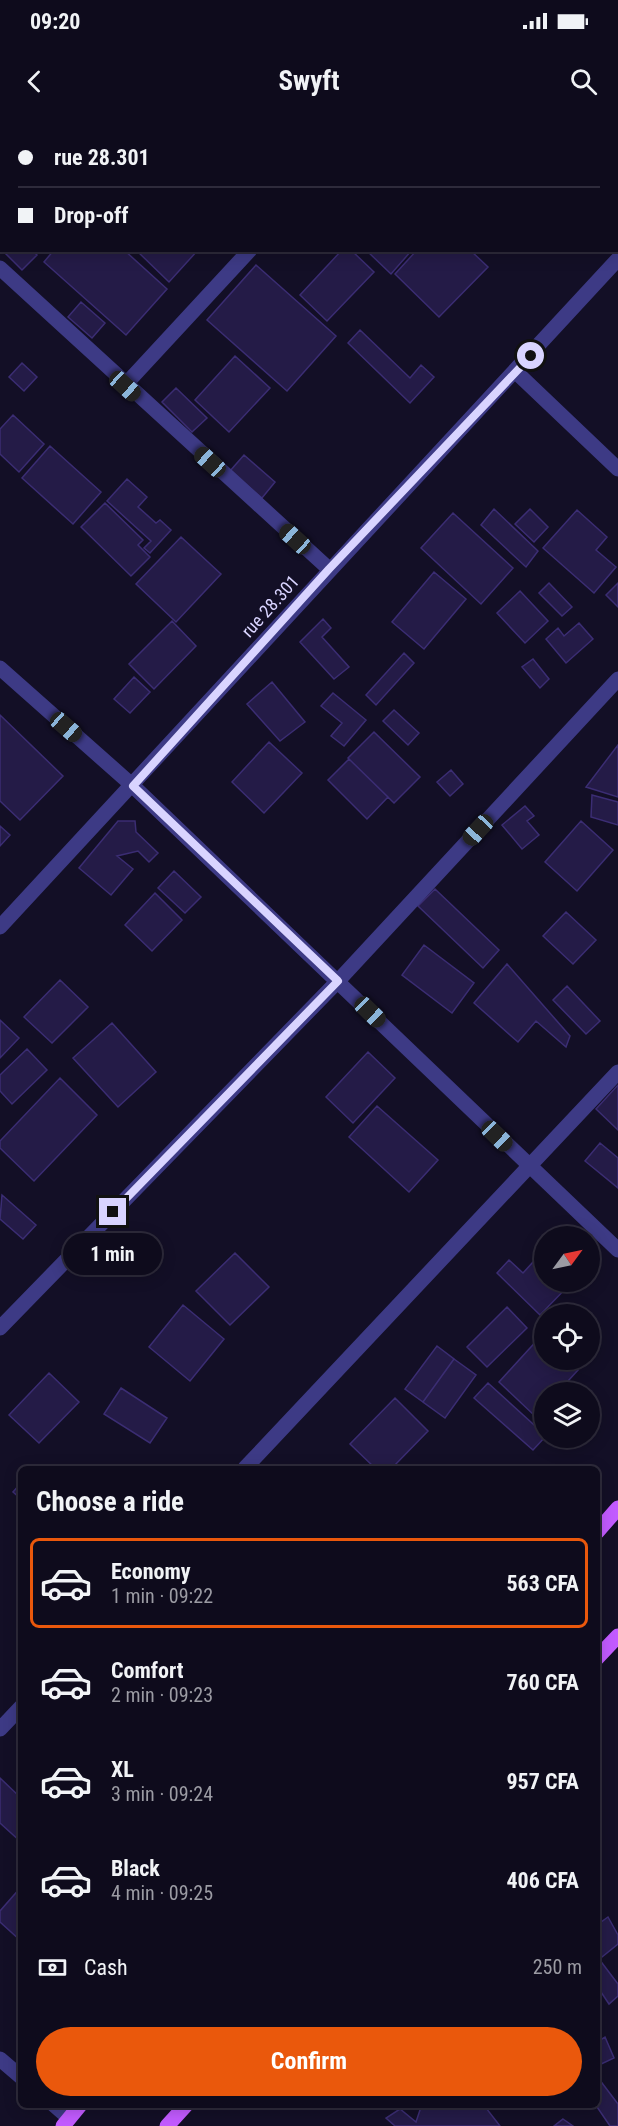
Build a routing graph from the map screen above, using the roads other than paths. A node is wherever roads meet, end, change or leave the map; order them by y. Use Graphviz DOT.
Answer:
graph roads {
  1 [pos="248,252"];
  2 [pos="618,259"];
  3 [pos="0,268"];
  4 [pos="516,372"];
  5 [pos="125,386"];
  6 [pos="618,469"];
  7 [pos="329,569"];
  8 [pos="0,668"];
  9 [pos="618,679"];
  10 [pos="133,786"];
  11 [pos="0,927"];
  12 [pos="338,981"];
  13 [pos="618,1072"];
  14 [pos="529,1166"];
  15 [pos="618,1250"];
  16 [pos="0,1328"];
  17 [pos="247,1466"];
  18 [pos="618,1508"];
  19 [pos="600,1529"];
  20 [pos="618,1636"];
  21 [pos="600,1655"];
  22 [pos="18,1710"];
  23 [pos="0,1729"];
  24 [pos="0,2060"];
  25 [pos="18,2075"];
  26 [pos="56,2108"];
  27 [pos="78,2108"];
  28 [pos="183,2108"];
  29 [pos="66,2122"];
  30 [pos="167,2126"];
  1 -- 5 [label="street"];
  2 -- 4 [label="street, rue 28.301"];
  3 -- 5 [label="street"];
  4 -- 6 [label="street"];
  4 -- 7 [label="street, rue 28.301"];
  5 -- 7 [label="street"];
  7 -- 10 [label="street, rue 28.301"];
  8 -- 10 [label="street"];
  9 -- 12 [label="street"];
  10 -- 11 [label="street, rue 28.301"];
  10 -- 12 [label="street"];
  12 -- 14 [label="street"];
  12 -- 16 [label="street"];
  13 -- 14 [label="street"];
  14 -- 15 [label="street"];
  14 -- 17 [label="street"];
  18 -- 19 [label="main road"];
  20 -- 21 [label="main road"];
  22 -- 23 [label="street"];
  24 -- 25 [label="street"];
  26 -- 29 [label="street"];
  27 -- 29 [label="main road"];
  28 -- 30 [label="main road"];
}
